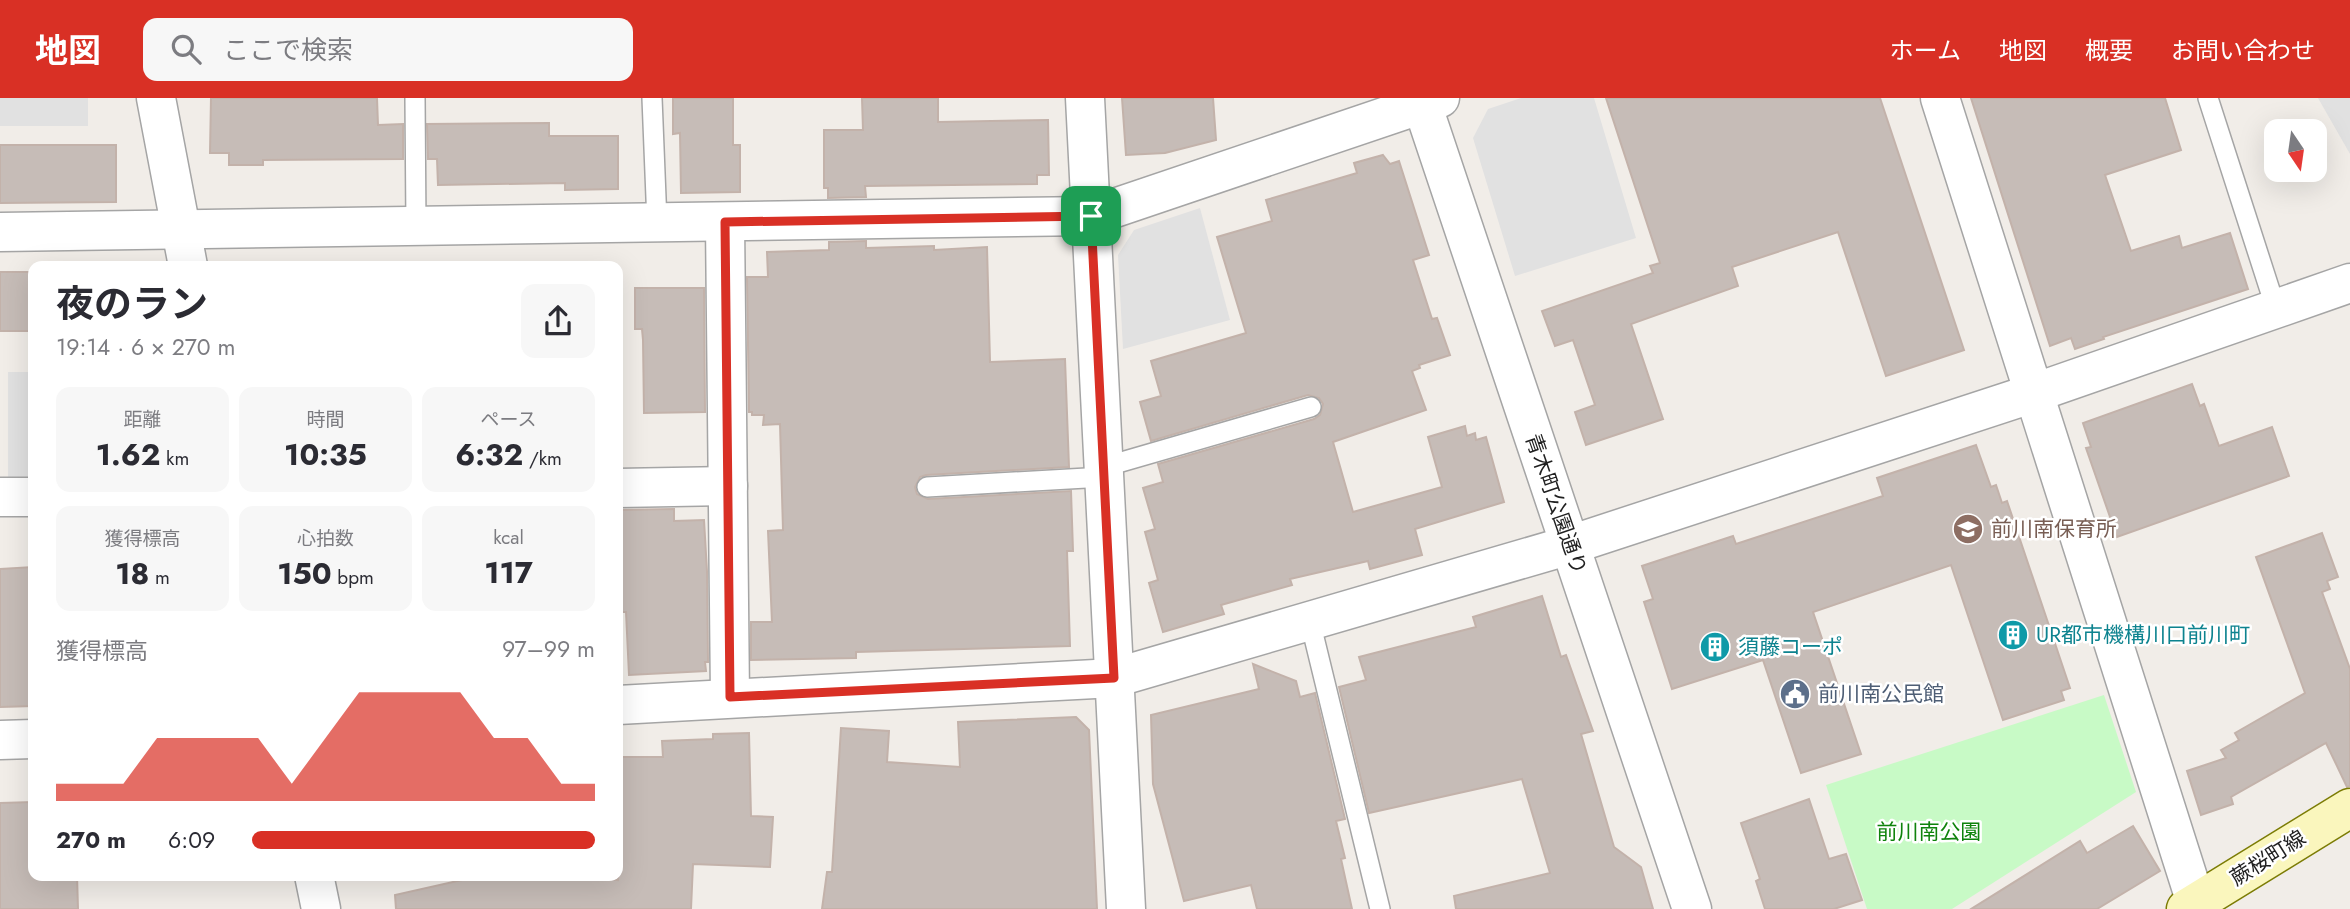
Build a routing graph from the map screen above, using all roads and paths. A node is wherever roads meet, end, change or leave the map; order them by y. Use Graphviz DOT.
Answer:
graph roads {
  1 [pos="156,98"];
  2 [pos="415,98"];
  3 [pos="652,98"];
  4 [pos="1084,98"];
  5 [pos="1940,98"];
  6 [pos="2208,98"];
  7 [pos="1427,100"];
  8 [pos="1091,216"];
  9 [pos="725,222"];
  10 [pos="657,223"];
  11 [pos="416,227"];
  12 [pos="0,233"];
  13 [pos="184,248"];
  14 [pos="2350,283"];
  15 [pos="2276,309"];
  16 [pos="2035,393"];
  17 [pos="1311,407"];
  18 [pos="1104,472"];
  19 [pos="728,486"];
  20 [pos="927,487"];
  21 [pos="623,488"];
  22 [pos="28,496"];
  23 [pos="0,497"];
  24 [pos="1570,545"];
  25 [pos="1310,621"];
  26 [pos="1114,678"];
  27 [pos="730,697"];
  28 [pos="623,705"];
  29 [pos="28,738"];
  30 [pos="0,740"];
  31 [pos="2350,808"];
  32 [pos="315,881"];
  33 [pos="2194,907"];
  34 [pos="321,909"];
  35 [pos="1126,909"];
  36 [pos="1380,909"];
  37 [pos="1692,909"];
  1 -- 13 [label="street"];
  2 -- 11 [label="lane"];
  3 -- 10 [label="lane"];
  4 -- 8 [label="street"];
  5 -- 16 [label="street"];
  6 -- 15 [label="lane"];
  7 -- 8 [label="street"];
  7 -- 24 [label="street, 青木町公園通り"];
  8 -- 9 [label="street"];
  8 -- 18 [label="street"];
  9 -- 10 [label="street"];
  9 -- 19 [label="street"];
  10 -- 11 [label="street"];
  11 -- 13 [label="street"];
  12 -- 13 [label="street"];
  14 -- 15 [label="street"];
  15 -- 16 [label="street"];
  16 -- 24 [label="street"];
  16 -- 33 [label="street"];
  17 -- 18 [label="lane"];
  18 -- 20 [label="lane"];
  18 -- 26 [label="street"];
  19 -- 21 [label="street"];
  19 -- 27 [label="street"];
  22 -- 23 [label="street"];
  24 -- 25 [label="street"];
  24 -- 37 [label="street, 青木町公園通り"];
  25 -- 26 [label="street"];
  25 -- 36 [label="lane"];
  26 -- 27 [label="street"];
  26 -- 35 [label="street"];
  27 -- 28 [label="street"];
  29 -- 30 [label="street"];
  31 -- 33 [label="main road, 蕨桜町線"];
  32 -- 34 [label="street"];
}
